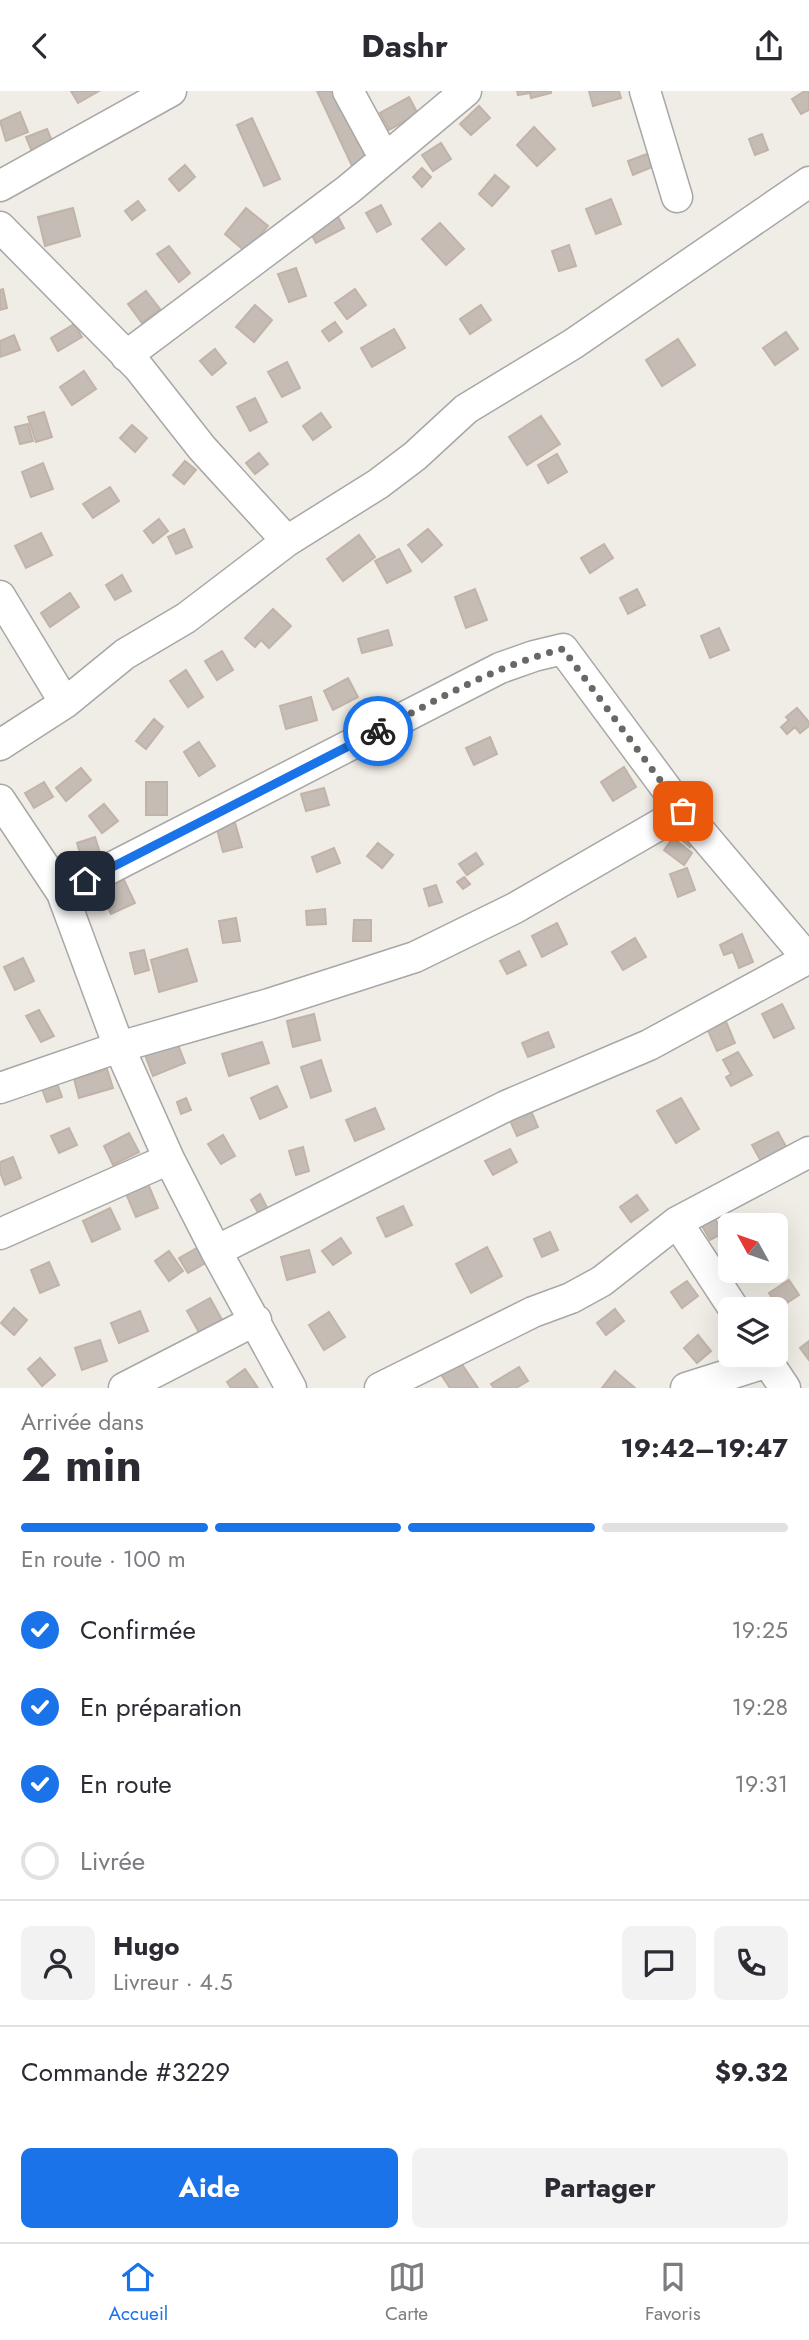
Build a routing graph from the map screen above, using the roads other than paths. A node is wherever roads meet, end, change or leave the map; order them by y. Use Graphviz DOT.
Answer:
graph roads {
  1 [pos="171,91"];
  2 [pos="348,91"];
  3 [pos="466,91"];
  4 [pos="645,91"];
  5 [pos="384,159"];
  6 [pos="809,182"];
  7 [pos="0,186"];
  8 [pos="677,197"];
  9 [pos="0,227"];
  10 [pos="126,356"];
  11 [pos="287,541"];
  12 [pos="0,596"];
  13 [pos="65,703"];
  14 [pos="0,745"];
  15 [pos="0,800"];
  16 [pos="683,811"];
  17 [pos="62,893"];
  18 [pos="808,959"];
  19 [pos="119,1047"];
  20 [pos="0,1088"];
  21 [pos="809,1152"];
  22 [pos="169,1159"];
  23 [pos="677,1223"];
  24 [pos="0,1234"];
  25 [pos="216,1251"];
  26 [pos="725,1297"];
  27 [pos="256,1320"];
  28 [pos="742,1367"];
  29 [pos="772,1367"];
  30 [pos="124,1388"];
  31 [pos="291,1388"];
  32 [pos="380,1388"];
  33 [pos="686,1388"];
  34 [pos="785,1388"];
  1 -- 7 [label="street"];
  2 -- 5 [label="street"];
  3 -- 5 [label="street"];
  4 -- 8 [label="street"];
  5 -- 10 [label="street"];
  6 -- 11 [label="street"];
  9 -- 10 [label="street"];
  10 -- 11 [label="street"];
  11 -- 13 [label="street"];
  12 -- 13 [label="street"];
  13 -- 14 [label="street"];
  15 -- 17 [label="street"];
  16 -- 17 [label="street"];
  16 -- 18 [label="street"];
  16 -- 19 [label="street"];
  17 -- 19 [label="street"];
  18 -- 25 [label="street"];
  19 -- 20 [label="street"];
  19 -- 22 [label="street"];
  21 -- 23 [label="street"];
  22 -- 24 [label="street"];
  22 -- 25 [label="street"];
  23 -- 26 [label="street"];
  23 -- 32 [label="street"];
  25 -- 27 [label="street"];
  27 -- 30 [label="street"];
  27 -- 31 [label="street"];
  28 -- 33 [label="street"];
  29 -- 34 [label="street"];
}
